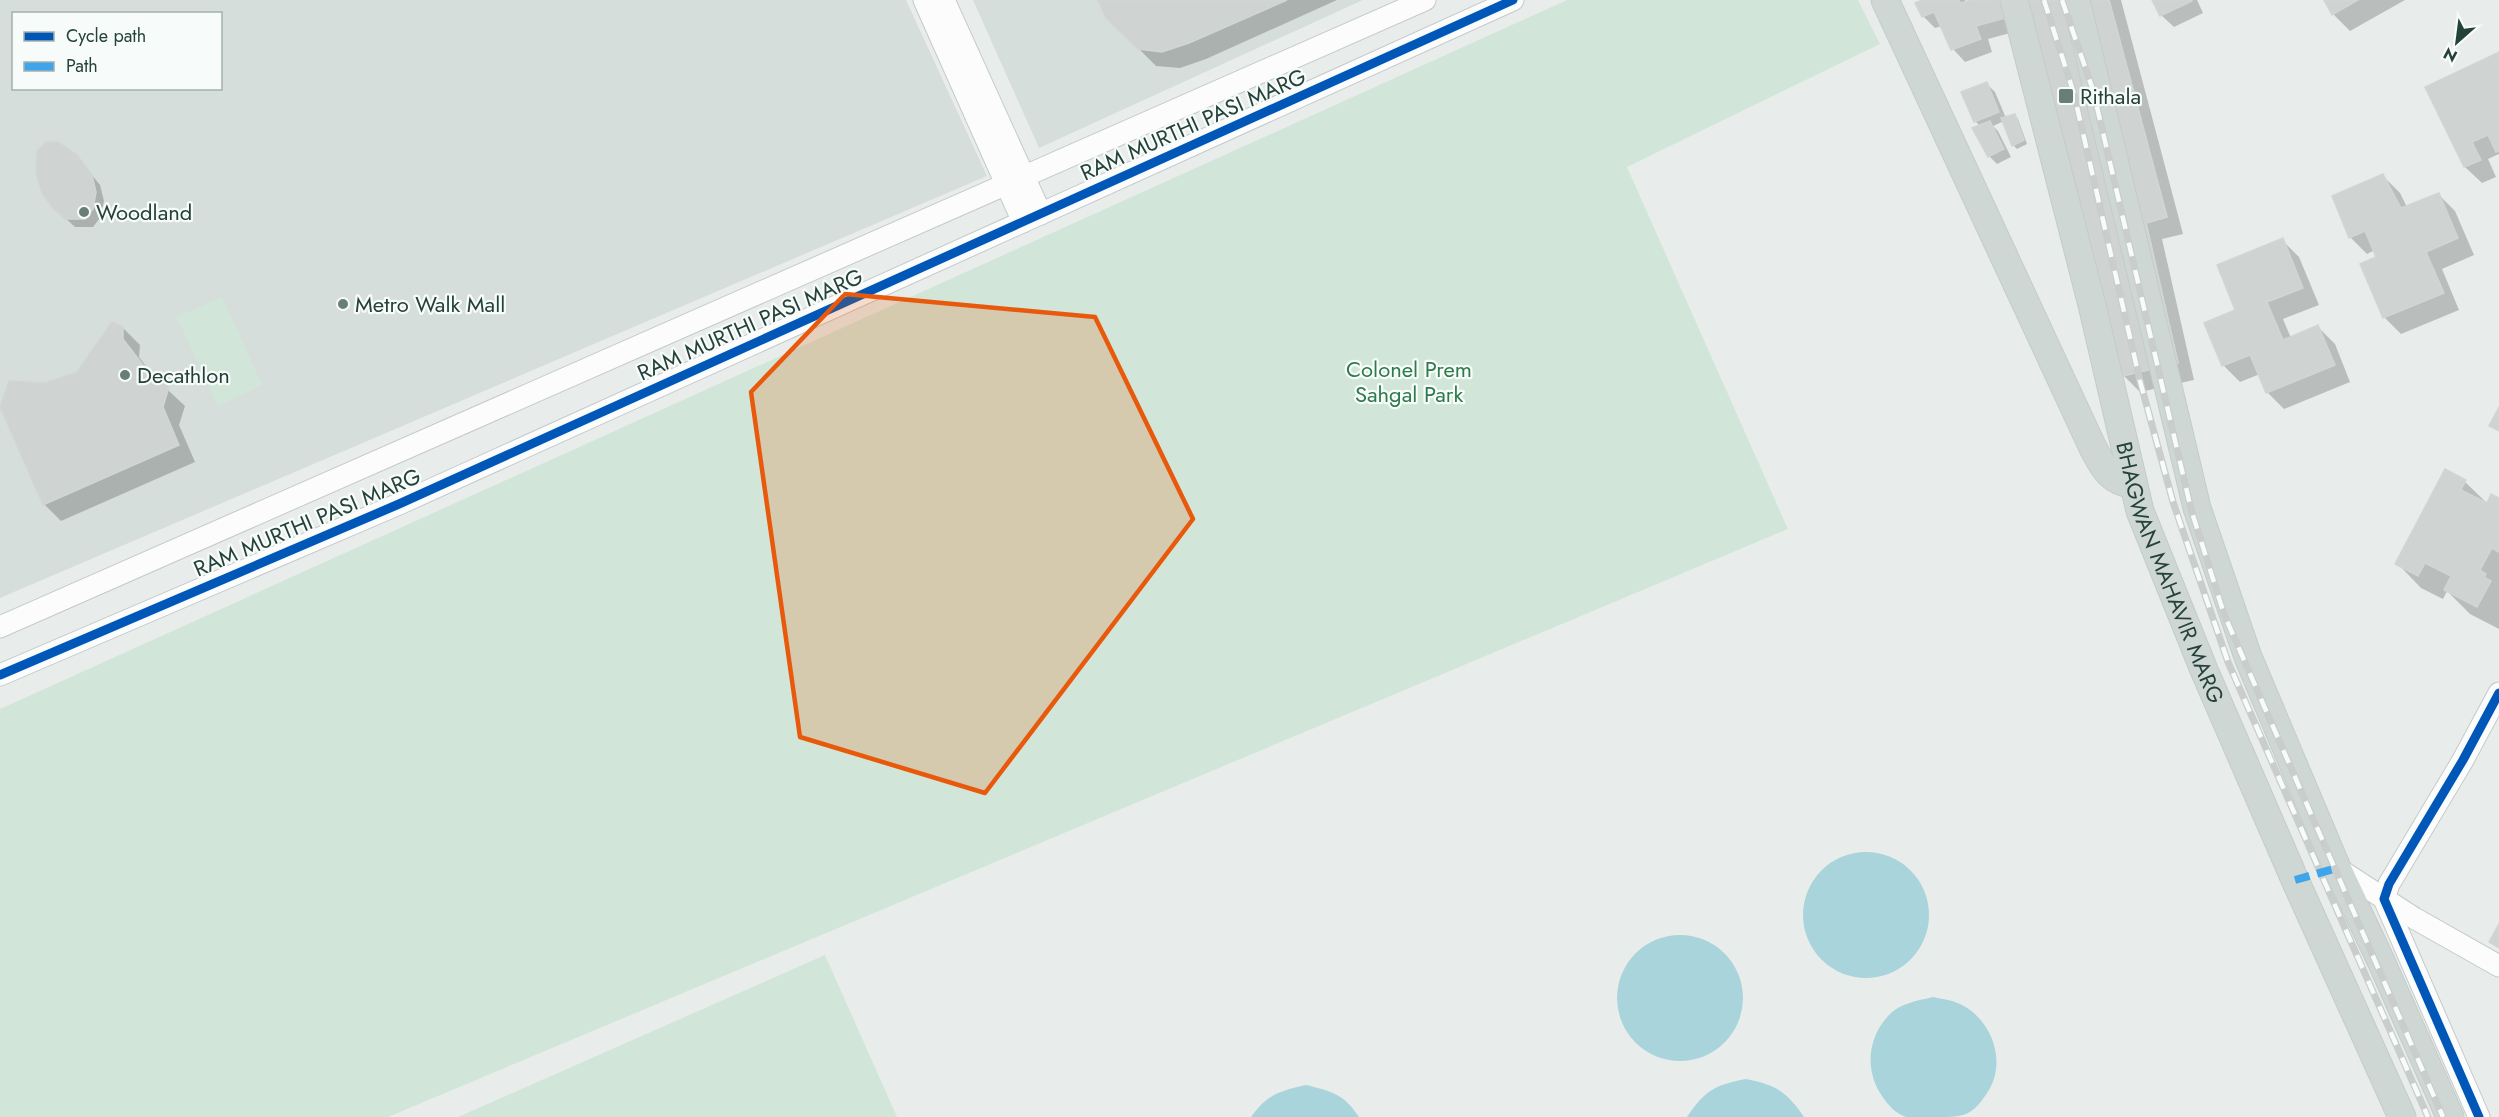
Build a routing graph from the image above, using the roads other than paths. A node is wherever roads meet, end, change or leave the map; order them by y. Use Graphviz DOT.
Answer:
graph roads {
  1 [pos="924,0"];
  2 [pos="944,0"];
  3 [pos="1425,0"];
  4 [pos="1513,0"];
  5 [pos="1885,0"];
  6 [pos="2014,0"];
  7 [pos="2076,0"];
  8 [pos="1016,179"];
  9 [pos="1032,218"];
  10 [pos="2134,485"];
  11 [pos="0,627"];
  12 [pos="0,675"];
  13 [pos="2499,693"];
  14 [pos="2337,868"];
  15 [pos="2384,899"];
  16 [pos="2499,966"];
  17 [pos="2402,1117"];
  18 [pos="2450,1117"];
  19 [pos="2479,1117"];
  1 -- 8 [label="street"];
  2 -- 8 [label="street"];
  3 -- 8 [label="street, RAM MURTHI PASI MARG"];
  4 -- 9 [label="street, RAM MURTHI PASI MARG"];
  5 -- 10 [label="main road"];
  6 -- 10 [label="main road, BHAGWAN MAHAVIR MARG"];
  7 -- 14 [label="main road, BHAGWAN MAHAVIR MARG"];
  8 -- 9 [label="street"];
  8 -- 11 [label="street, RAM MURTHI PASI MARG"];
  9 -- 12 [label="street, RAM MURTHI PASI MARG"];
  10 -- 17 [label="main road, BHAGWAN MAHAVIR MARG"];
  13 -- 15 [label="street"];
  14 -- 15 [label="street"];
  14 -- 18 [label="main road, BHAGWAN MAHAVIR MARG"];
  15 -- 16 [label="street"];
  15 -- 19 [label="street"];
}
